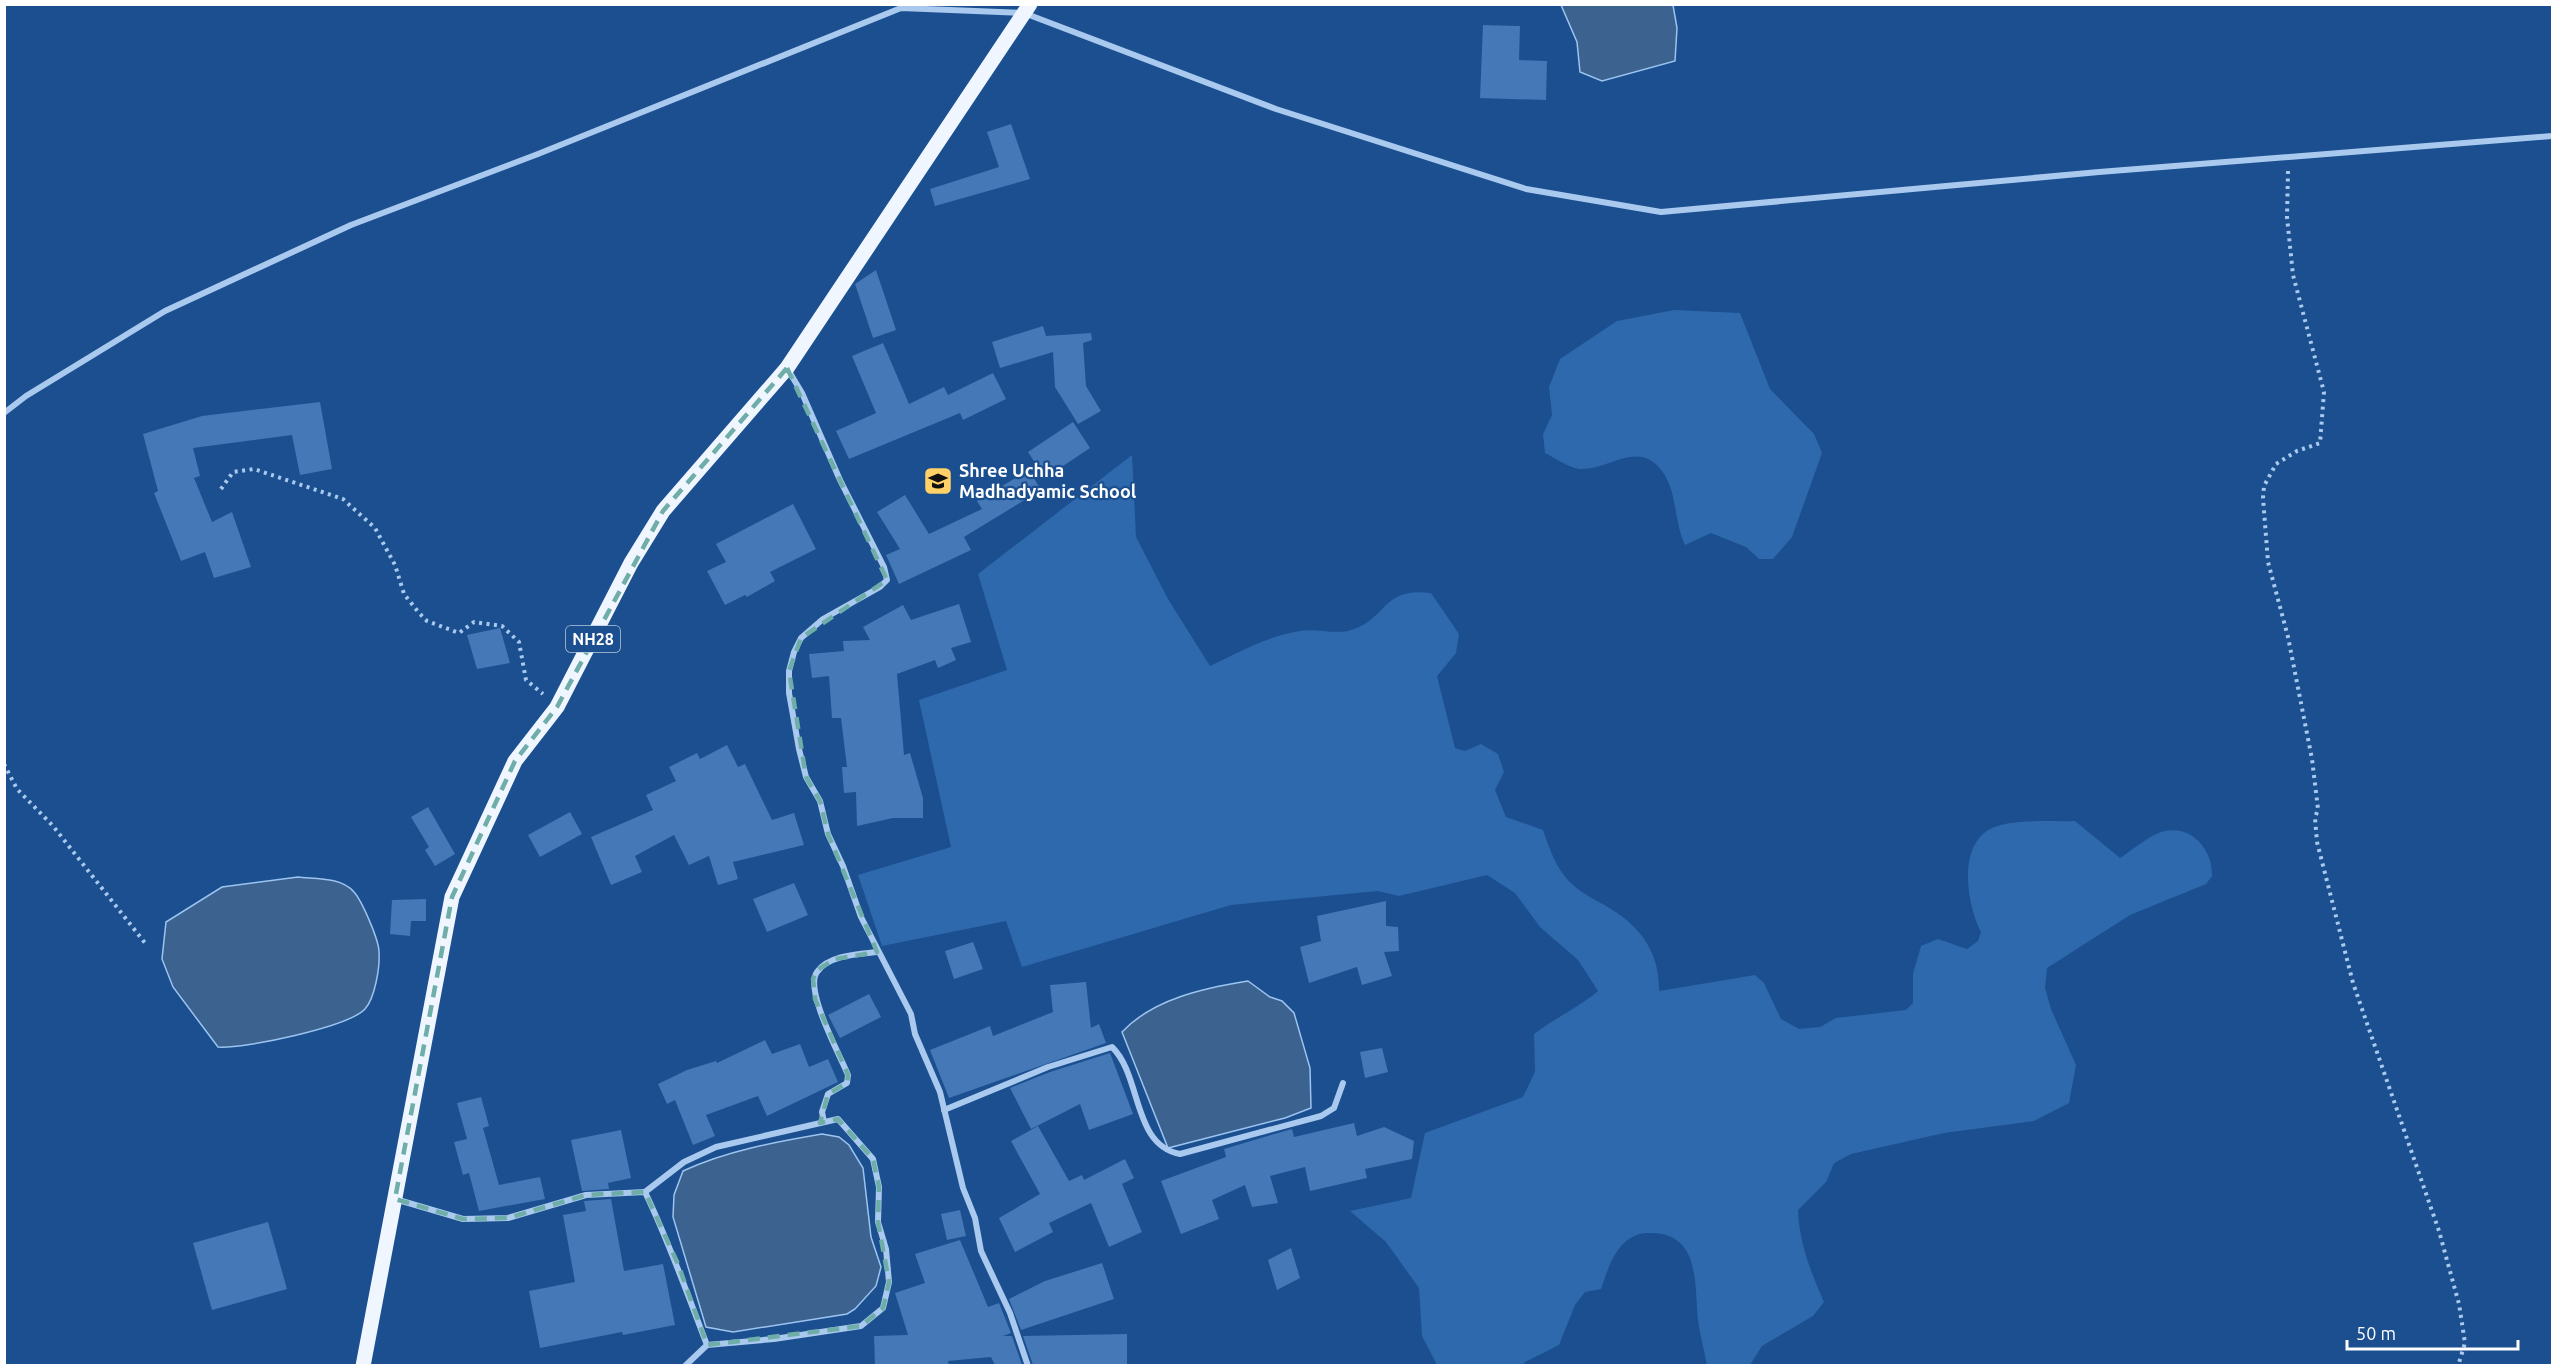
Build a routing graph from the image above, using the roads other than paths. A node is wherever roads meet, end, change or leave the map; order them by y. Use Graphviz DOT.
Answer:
graph roads {
  1 [pos="1027,9"];
  2 [pos="2553,136"];
  3 [pos="787,368"];
  4 [pos="4,413"];
  5 [pos="877,952"];
  6 [pos="1343,1083"];
  7 [pos="944,1110"];
  8 [pos="825,1122"];
  9 [pos="645,1192"];
  10 [pos="395,1199"];
  11 [pos="706,1345"];
  12 [pos="363,1365"];
  13 [pos="685,1365"];
  14 [pos="1028,1365"];
  1 -- 2 [label="street"];
  1 -- 3 [label="main road, NH28"];
  1 -- 4 [label="street"];
  3 -- 5 [label="street"];
  3 -- 10 [label="main road, NH28"];
  5 -- 7 [label="street"];
  5 -- 8 [label="street"];
  6 -- 7 [label="street"];
  7 -- 14 [label="street"];
  8 -- 9 [label="street"];
  8 -- 11 [label="street"];
  9 -- 10 [label="street"];
  9 -- 11 [label="street"];
  10 -- 12 [label="main road, NH28"];
  11 -- 13 [label="street"];
}
